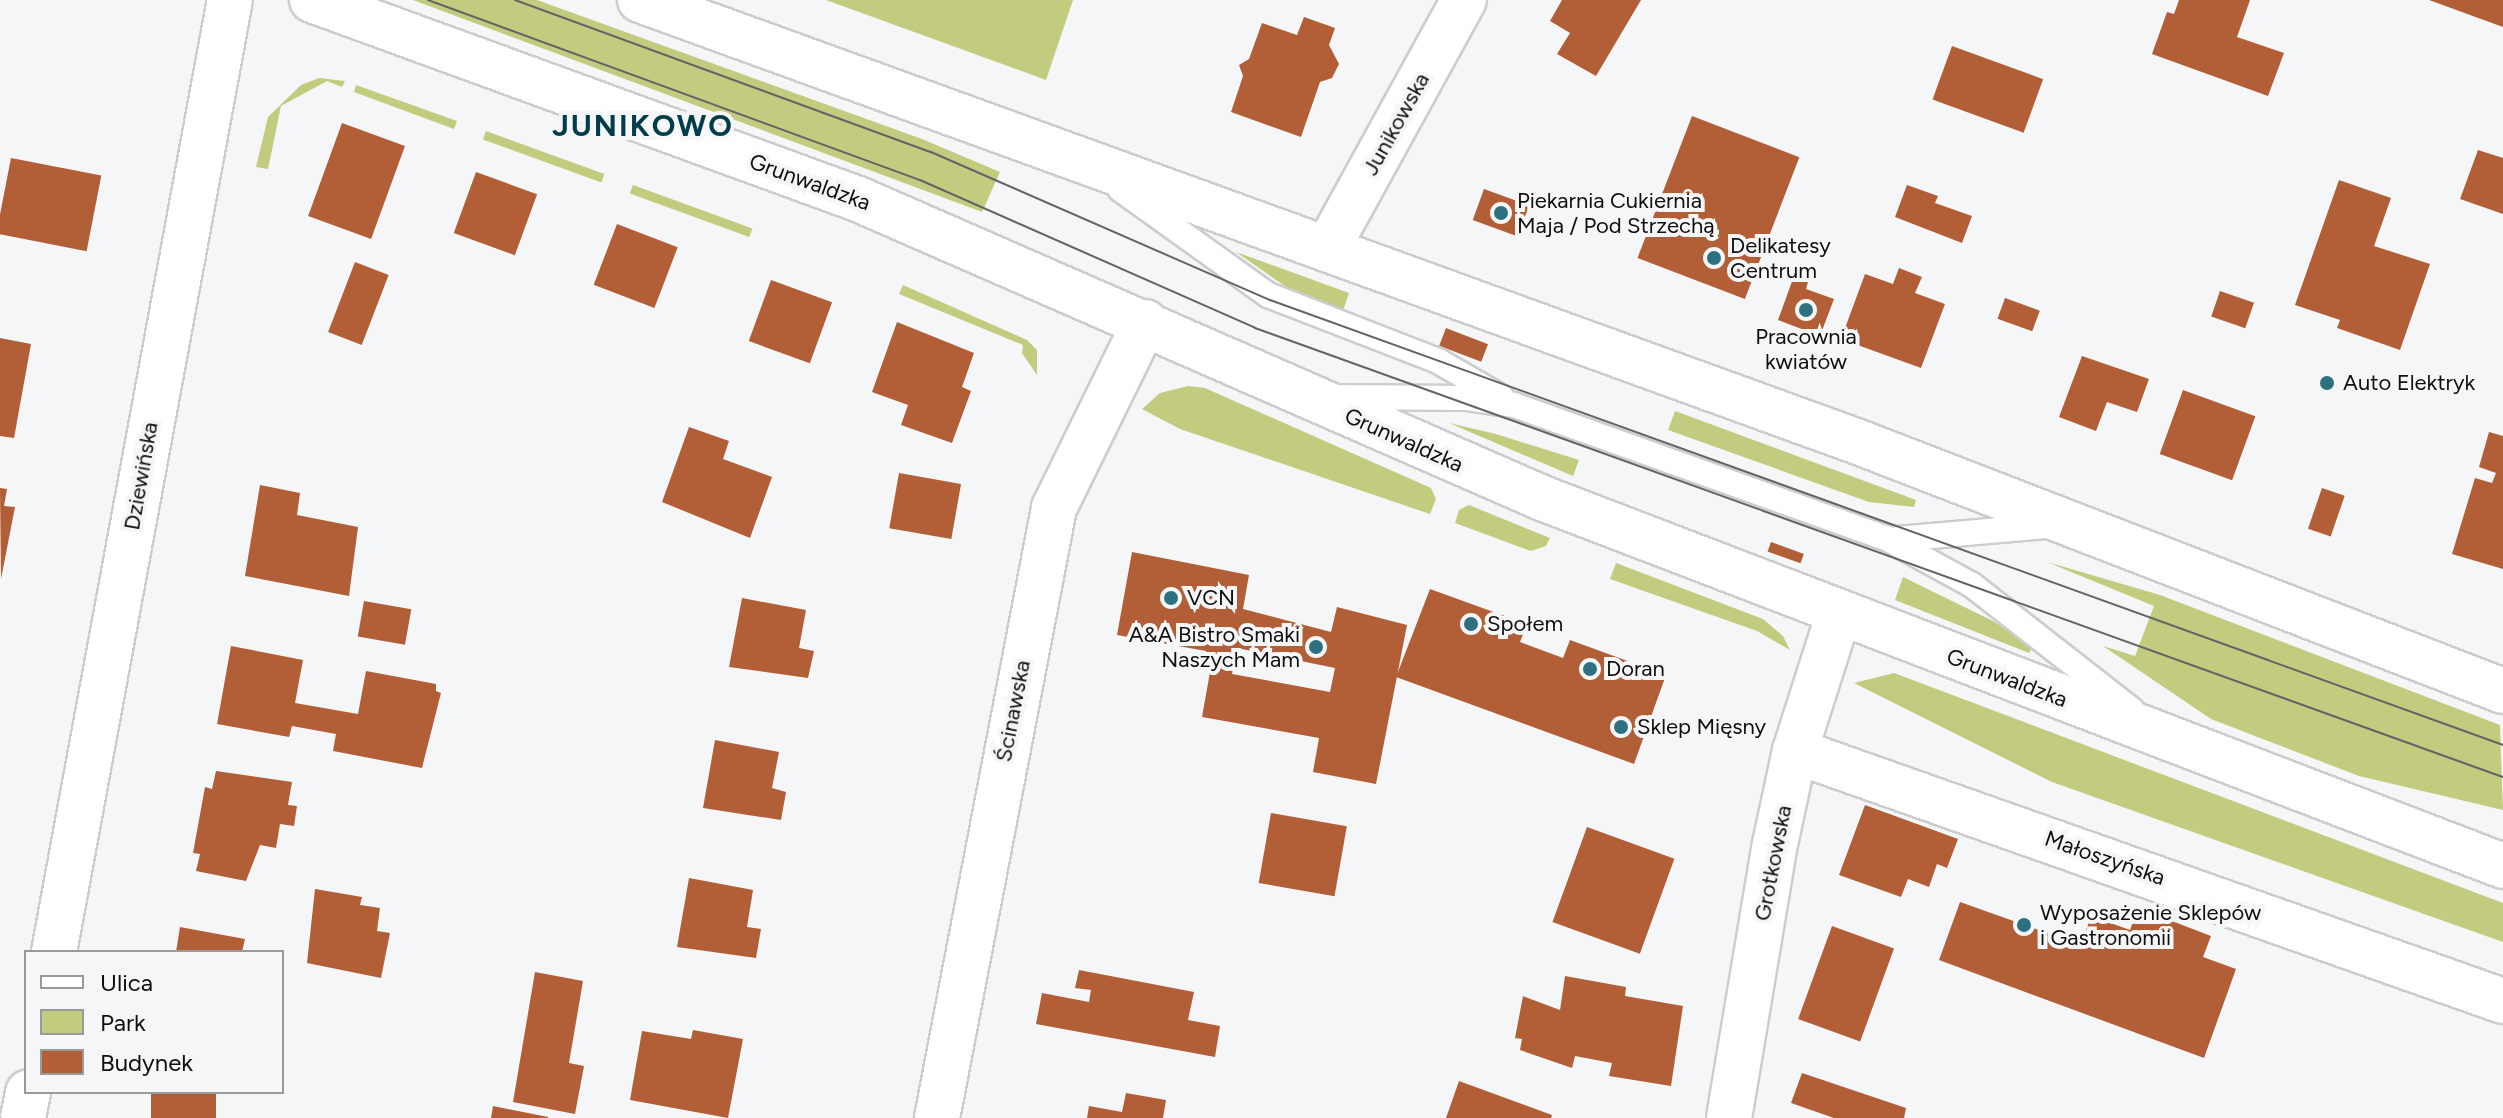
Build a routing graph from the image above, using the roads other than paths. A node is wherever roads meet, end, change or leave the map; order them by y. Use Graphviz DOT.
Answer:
graph roads {
  1 [pos="230,0"];
  2 [pos="312,0"];
  3 [pos="640,0"];
  4 [pos="1464,0"];
  5 [pos="1059,153"];
  6 [pos="1327,249"];
  7 [pos="1145,322"];
  8 [pos="1271,381"];
  9 [pos="1514,405"];
  10 [pos="1886,538"];
  11 [pos="2120,543"];
  12 [pos="1839,613"];
  13 [pos="2503,691"];
  14 [pos="1795,751"];
  15 [pos="2200,753"];
  16 [pos="2503,866"];
  17 [pos="54,950"];
  18 [pos="2503,1001"];
  19 [pos="28,1094"];
  20 [pos="23,1118"];
  21 [pos="937,1118"];
  22 [pos="1729,1118"];
  1 -- 17 [label="street, Dziewińska"];
  2 -- 7 [label="street, Grunwaldzka"];
  3 -- 5 [label="street"];
  4 -- 6 [label="street, Junikowska"];
  5 -- 6 [label="street"];
  5 -- 9 [label="lane"];
  6 -- 11 [label="street"];
  7 -- 8 [label="street, Grunwaldzka"];
  7 -- 21 [label="street, Ścinawska"];
  8 -- 9 [label="lane"];
  8 -- 12 [label="street, Grunwaldzka"];
  9 -- 10 [label="lane"];
  10 -- 11 [label="lane"];
  10 -- 15 [label="lane"];
  11 -- 13 [label="street"];
  12 -- 14 [label="street, Grotkowska"];
  12 -- 15 [label="street, Grunwaldzka"];
  14 -- 18 [label="street, Małoszyńska"];
  14 -- 22 [label="street, Grotkowska"];
  15 -- 16 [label="street, Grunwaldzka"];
  19 -- 20 [label="street"];
}
